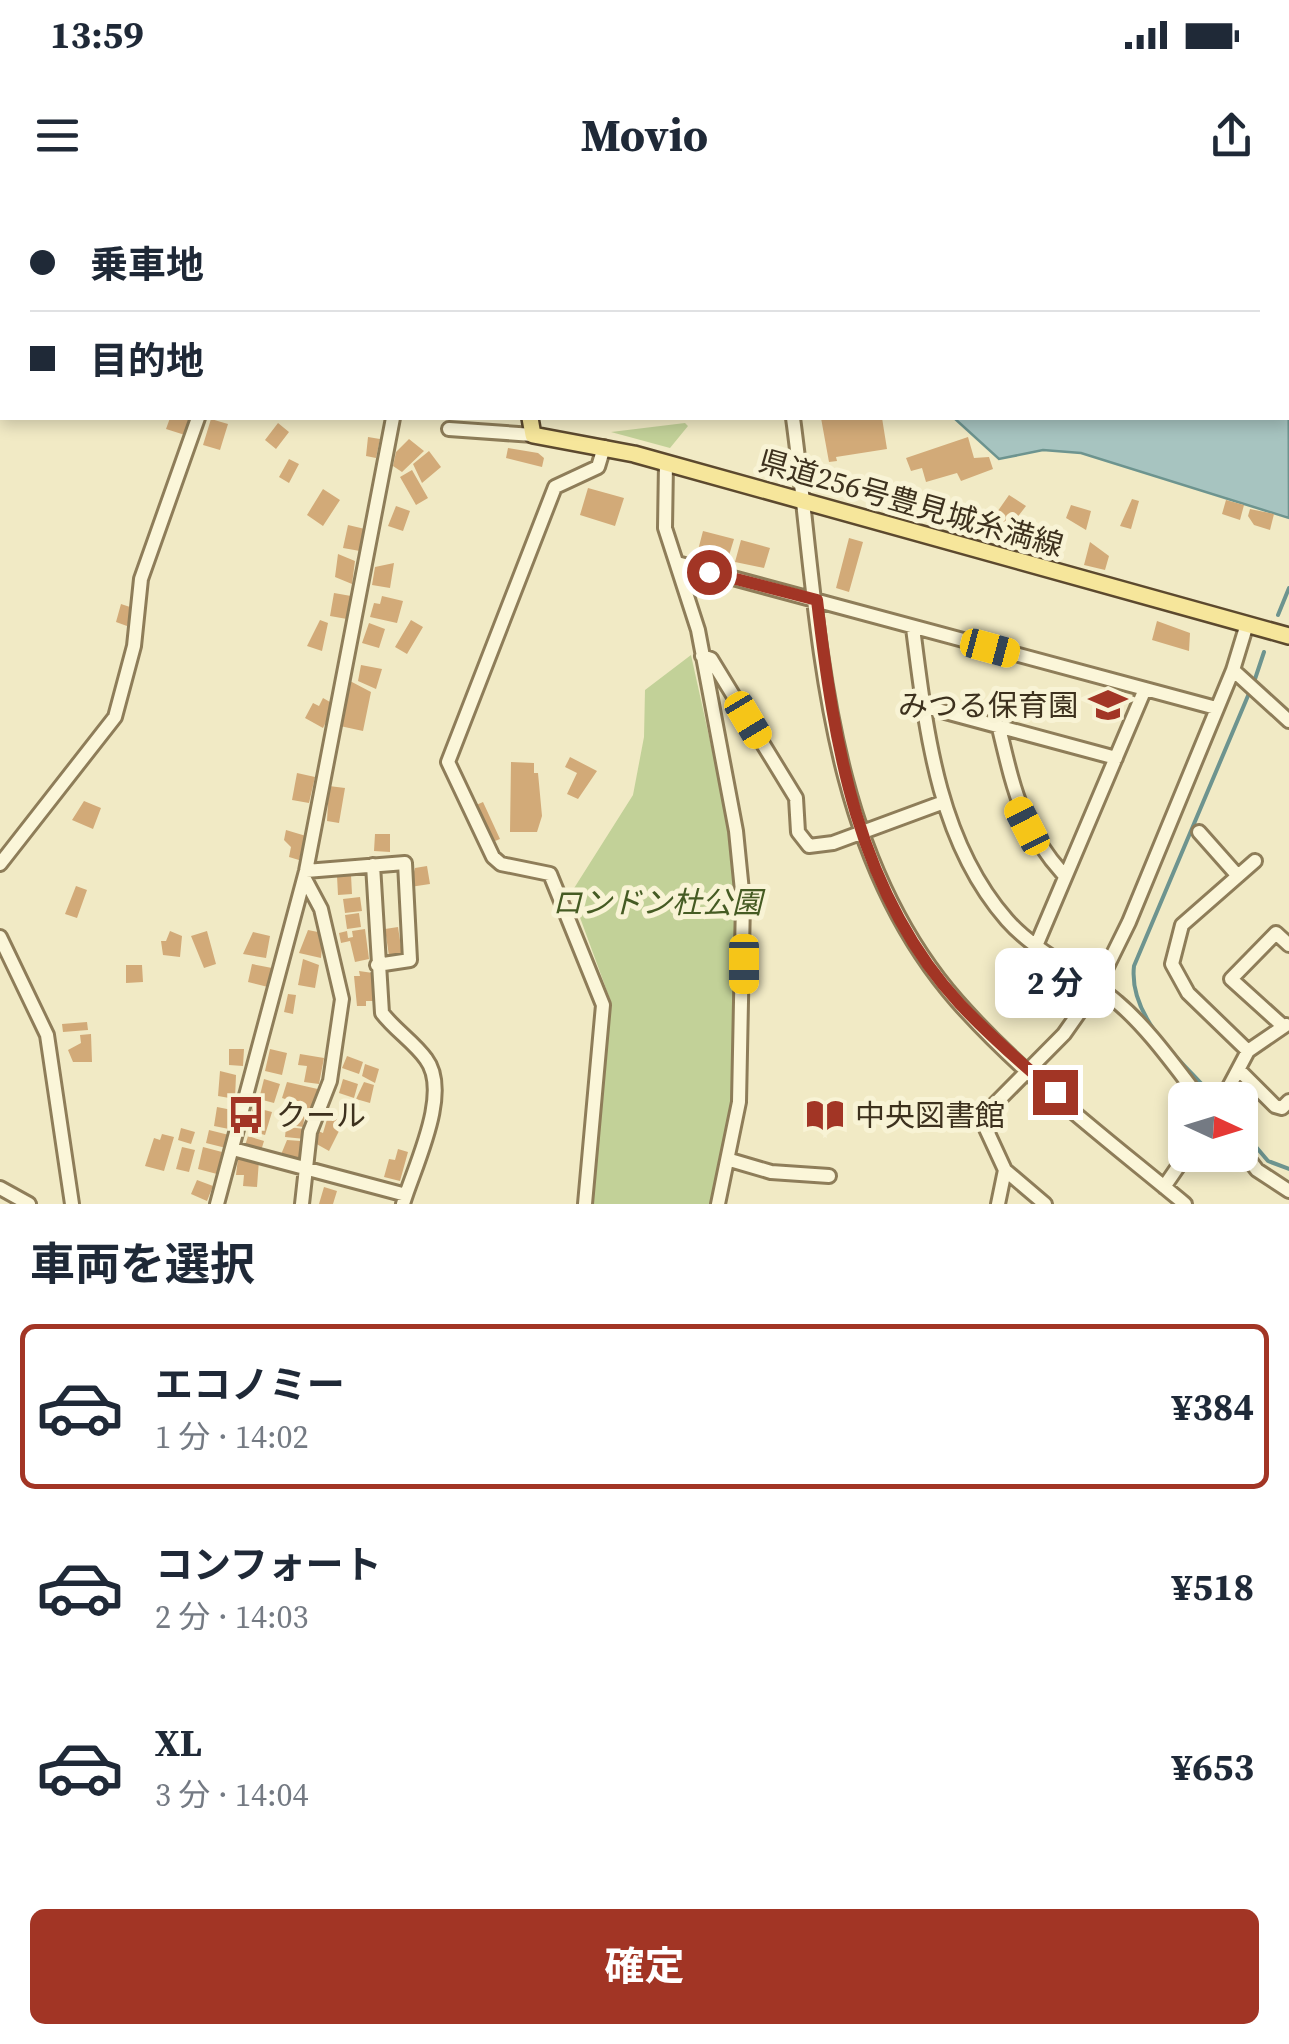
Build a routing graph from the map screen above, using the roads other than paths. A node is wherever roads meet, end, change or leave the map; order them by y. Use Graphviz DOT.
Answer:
graph roads {
  1 [pos="197,420"];
  2 [pos="393,420"];
  3 [pos="530,420"];
  4 [pos="793,420"];
  5 [pos="448,429"];
  6 [pos="533,435"];
  7 [pos="604,446"];
  8 [pos="666,463"];
  9 [pos="805,502"];
  10 [pos="677,563"];
  11 [pos="817,600"];
  12 [pos="1246,624"];
  13 [pos="913,628"];
  14 [pos="1289,636"];
  15 [pos="702,656"];
  16 [pos="1233,670"];
  17 [pos="1145,689"];
  18 [pos="923,706"];
  19 [pos="1216,708"];
  20 [pos="1289,721"];
  21 [pos="999,728"];
  22 [pos="1116,758"];
  23 [pos="944,802"];
  24 [pos="860,832"];
  25 [pos="1199,832"];
  26 [pos="1255,861"];
  27 [pos="0,864"];
  28 [pos="372,865"];
  29 [pos="306,875"];
  30 [pos="1064,876"];
  31 [pos="1238,876"];
  32 [pos="0,937"];
  33 [pos="1289,945"];
  34 [pos="1036,946"];
  35 [pos="377,965"];
  36 [pos="1097,987"];
  37 [pos="1286,1025"];
  38 [pos="1248,1051"];
  39 [pos="1028,1069"];
  40 [pos="1241,1072"];
  41 [pos="1186,1082"];
  42 [pos="1234,1082"];
  43 [pos="1289,1101"];
  44 [pos="233,1149"];
  45 [pos="730,1160"];
  46 [pos="306,1168"];
  47 [pos="1006,1170"];
  48 [pos="1258,1171"];
  49 [pos="1174,1172"];
  50 [pos="829,1176"];
  51 [pos="1164,1187"];
  52 [pos="1288,1187"];
  53 [pos="0,1188"];
  54 [pos="405,1199"];
  55 [pos="29,1204"];
  56 [pos="72,1204"];
  57 [pos="218,1204"];
  58 [pos="302,1204"];
  59 [pos="585,1204"];
  60 [pos="718,1204"];
  61 [pos="998,1204"];
  62 [pos="1045,1204"];
  63 [pos="1184,1204"];
  1 -- 27 [label="street"];
  2 -- 29 [label="street"];
  3 -- 6 [label="main road"];
  4 -- 9 [label="street"];
  5 -- 6 [label="street"];
  6 -- 7 [label="main road, 県道256号豊見城糸満線"];
  7 -- 8 [label="main road, 県道256号豊見城糸満線"];
  7 -- 59 [label="street"];
  8 -- 9 [label="main road, 県道256号豊見城糸満線"];
  8 -- 10 [label="street"];
  9 -- 11 [label="street"];
  9 -- 12 [label="main road, 県道256号豊見城糸満線"];
  10 -- 11 [label="street"];
  10 -- 15 [label="street"];
  11 -- 13 [label="street"];
  11 -- 24 [label="street"];
  12 -- 14 [label="main road, 県道256号豊見城糸満線"];
  12 -- 16 [label="street"];
  13 -- 17 [label="street"];
  13 -- 18 [label="street"];
  15 -- 24 [label="street"];
  15 -- 45 [label="street"];
  16 -- 19 [label="street"];
  16 -- 20 [label="street"];
  17 -- 19 [label="street"];
  17 -- 22 [label="street"];
  18 -- 21 [label="street"];
  18 -- 23 [label="street"];
  19 -- 36 [label="street"];
  21 -- 22 [label="street"];
  21 -- 30 [label="street"];
  22 -- 30 [label="street"];
  23 -- 24 [label="street"];
  23 -- 34 [label="street"];
  24 -- 39 [label="street"];
  25 -- 31 [label="street"];
  26 -- 31 [label="street"];
  28 -- 29 [label="street"];
  28 -- 35 [label="street"];
  28 -- 35 [label="street"];
  29 -- 44 [label="street"];
  29 -- 46 [label="street"];
  30 -- 34 [label="street"];
  31 -- 38 [label="street"];
  32 -- 56 [label="street"];
  33 -- 37 [label="street"];
  34 -- 36 [label="street"];
  35 -- 54 [label="street"];
  36 -- 39 [label="street"];
  36 -- 41 [label="street"];
  37 -- 38 [label="street"];
  38 -- 40 [label="street"];
  39 -- 47 [label="street"];
  39 -- 51 [label="street"];
  40 -- 42 [label="street"];
  40 -- 43 [label="street"];
  44 -- 46 [label="street"];
  44 -- 57 [label="street"];
  45 -- 50 [label="street"];
  45 -- 60 [label="street"];
  46 -- 54 [label="street"];
  46 -- 58 [label="street"];
  47 -- 61 [label="street"];
  47 -- 62 [label="street"];
  48 -- 52 [label="street"];
  49 -- 51 [label="street"];
  51 -- 63 [label="street"];
  53 -- 55 [label="street"];
}
